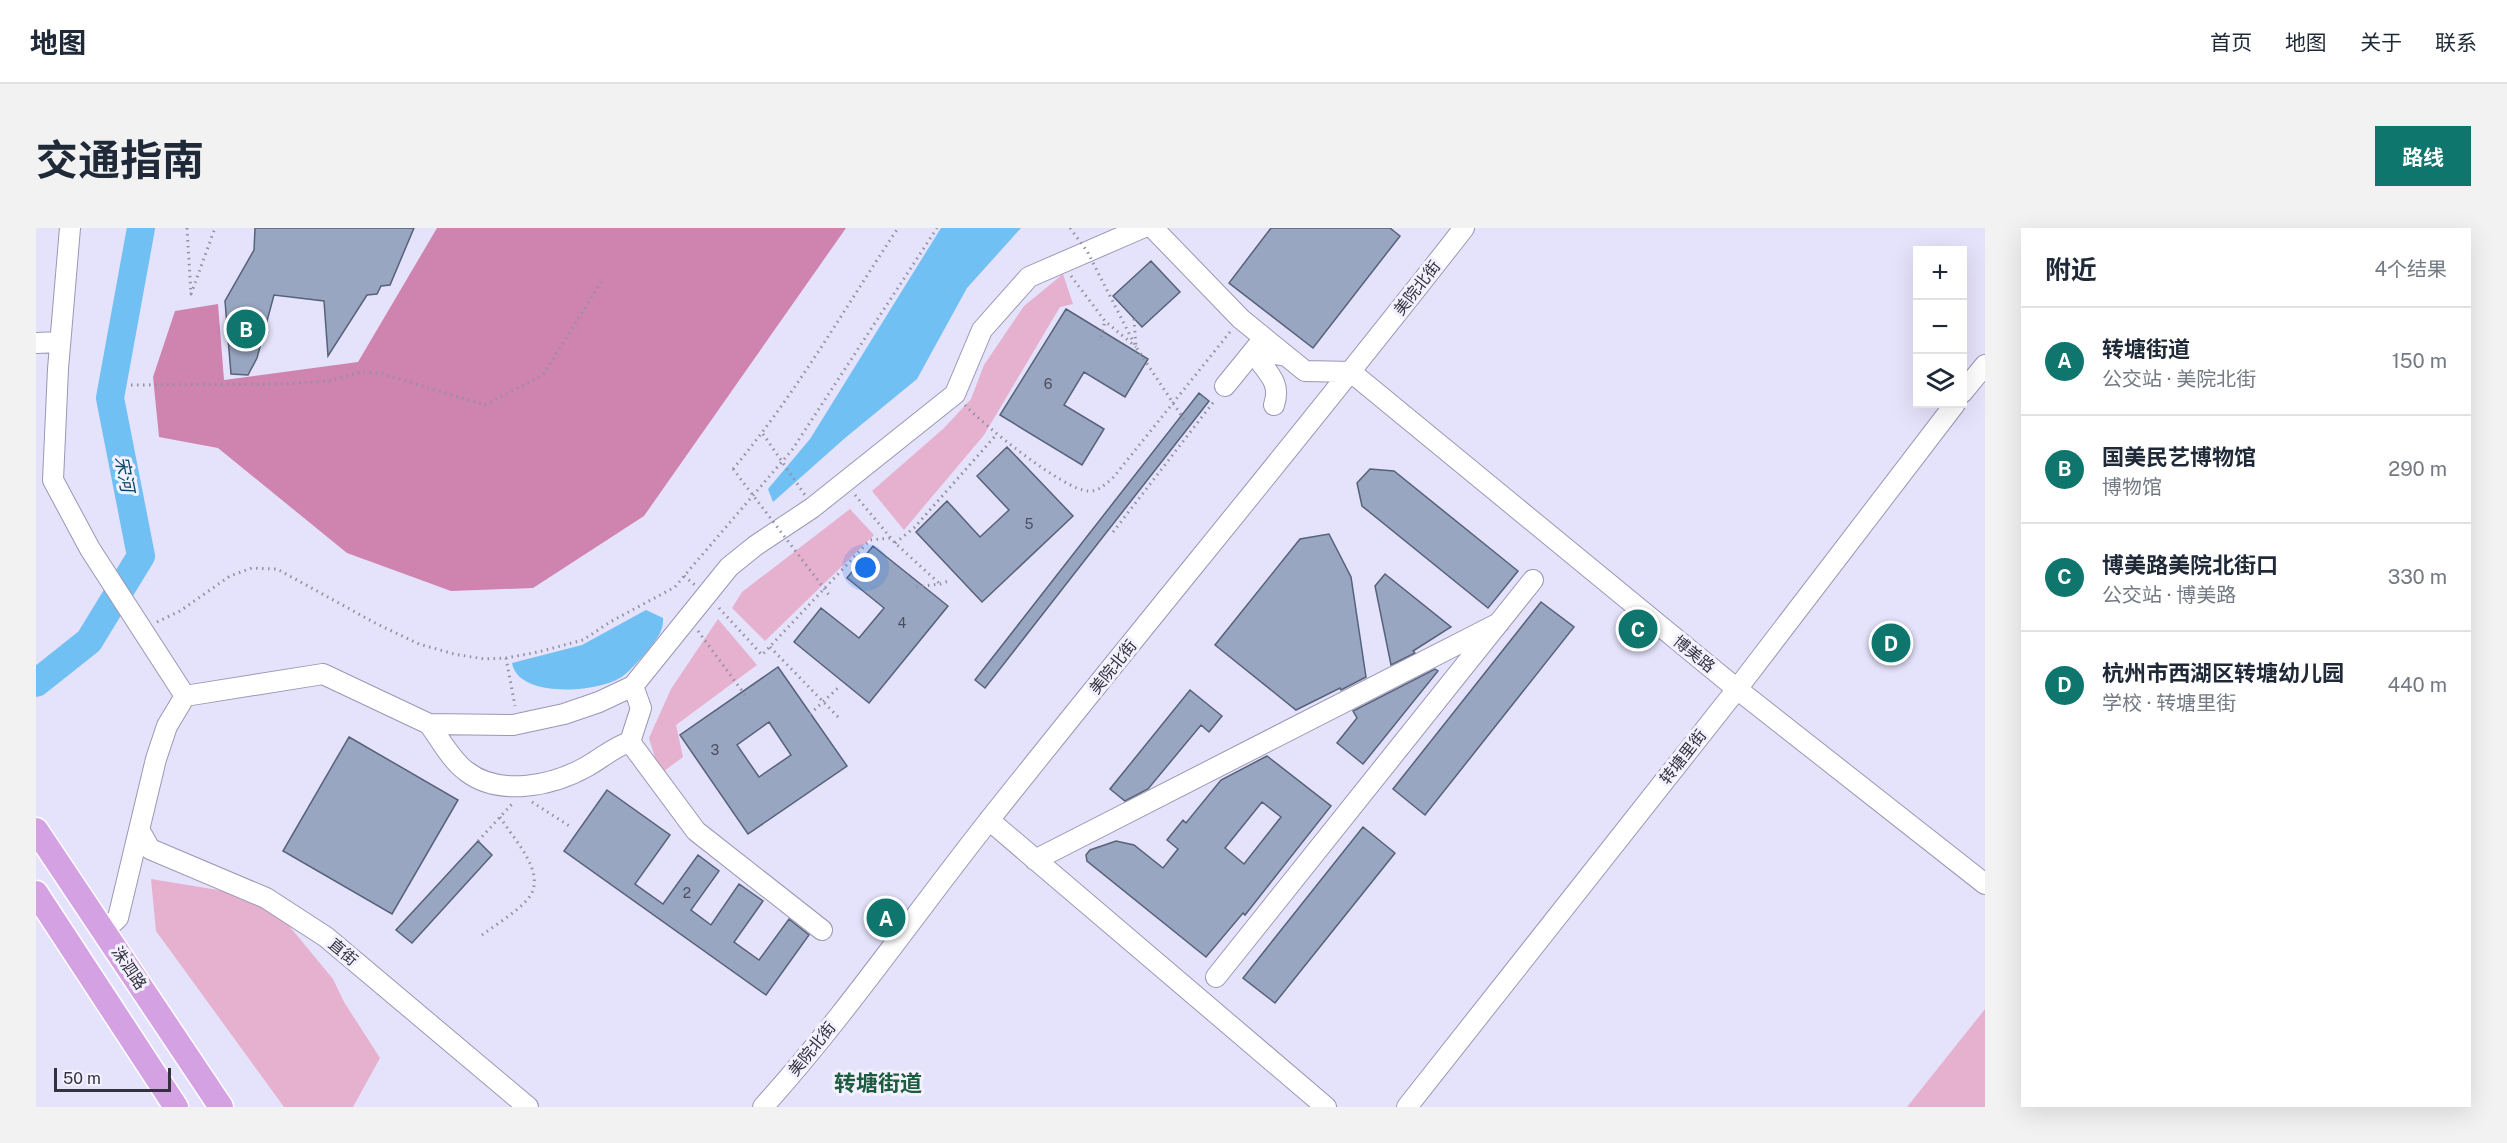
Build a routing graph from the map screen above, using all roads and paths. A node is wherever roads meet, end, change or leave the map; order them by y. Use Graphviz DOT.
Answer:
graph roads {
  1 [pos="70,228"];
  2 [pos="187,228"];
  3 [pos="216,228"];
  4 [pos="898,228"];
  5 [pos="936,228"];
  6 [pos="1070,228"];
  7 [pos="1142,228"];
  8 [pos="1153,228"];
  9 [pos="1464,228"];
  10 [pos="1087,251"];
  11 [pos="1064,261"];
  12 [pos="601,282"];
  13 [pos="1134,319"];
  14 [pos="1241,319"];
  15 [pos="1105,321"];
  16 [pos="1101,337"];
  17 [pos="1264,338"];
  18 [pos="60,342"];
  19 [pos="36,343"];
  20 [pos="1136,347"];
  21 [pos="1286,356"];
  22 [pos="1985,365"];
  23 [pos="1352,372"];
  24 [pos="131,386"];
  25 [pos="1225,386"];
  26 [pos="1967,387"];
  27 [pos="955,394"];
  28 [pos="1274,405"];
  29 [pos="1952,408"];
  30 [pos="1185,421"];
  31 [pos="763,434"];
  32 [pos="996,435"];
  33 [pos="844,483"];
  34 [pos="807,498"];
  35 [pos="1113,532"];
  36 [pos="891,538"];
  37 [pos="895,543"];
  38 [pos="951,580"];
  39 [pos="1533,580"];
  40 [pos="940,584"];
  41 [pos="916,587"];
  42 [pos="707,595"];
  43 [pos="829,595"];
  44 [pos="688,618"];
  45 [pos="1499,623"];
  46 [pos="143,631"];
  47 [pos="770,647"];
  48 [pos="506,658"];
  49 [pos="633,686"];
  50 [pos="840,686"];
  51 [pos="1737,689"];
  52 [pos="185,696"];
  53 [pos="748,699"];
  54 [pos="810,714"];
  55 [pos="839,718"];
  56 [pos="429,724"];
  57 [pos="518,724"];
  58 [pos="630,742"];
  59 [pos="524,791"];
  60 [pos="500,817"];
  61 [pos="989,820"];
  62 [pos="571,827"];
  63 [pos="36,830"];
  64 [pos="140,831"];
  65 [pos="478,841"];
  66 [pos="1035,860"];
  67 [pos="1985,884"];
  68 [pos="36,893"];
  69 [pos="822,930"];
  70 [pos="104,931"];
  71 [pos="482,935"];
  72 [pos="1216,977"];
  73 [pos="176,1107"];
  74 [pos="221,1107"];
  75 [pos="528,1107"];
  76 [pos="763,1107"];
  77 [pos="1326,1107"];
  78 [pos="1407,1107"];
  1 -- 18 [label="street"];
  2 -- 3 [label="path"];
  4 -- 31 [label="path"];
  5 -- 48 [label="path"];
  6 -- 10 [label="path, bridge"];
  7 -- 10 [label="street"];
  8 -- 14 [label="street"];
  9 -- 23 [label="street, 美院北街"];
  10 -- 11 [label="street"];
  10 -- 20 [label="path, bridge"];
  11 -- 15 [label="path"];
  11 -- 27 [label="street"];
  12 -- 24 [label="path"];
  13 -- 20 [label="path"];
  14 -- 17 [label="street"];
  14 -- 32 [label="path"];
  15 -- 16 [label="path"];
  15 -- 20 [label="path"];
  17 -- 21 [label="street"];
  17 -- 25 [label="street"];
  18 -- 19 [label="street"];
  18 -- 46 [label="street"];
  20 -- 30 [label="path, bridge"];
  21 -- 23 [label="street"];
  21 -- 28 [label="street"];
  22 -- 26 [label="street"];
  23 -- 51 [label="street, 博美路"];
  23 -- 61 [label="street, 美院北街"];
  25 -- 35 [label="path"];
  27 -- 32 [label="path"];
  27 -- 33 [label="street"];
  29 -- 51 [label="street, 转塘里街"];
  31 -- 34 [label="path, bridge"];
  31 -- 43 [label="path, bridge"];
  32 -- 37 [label="path"];
  33 -- 36 [label="path"];
  33 -- 42 [label="street"];
  36 -- 37 [label="path"];
  36 -- 47 [label="path"];
  37 -- 40 [label="path"];
  38 -- 40 [label="path"];
  39 -- 45 [label="street"];
  40 -- 41 [label="path"];
  42 -- 44 [label="street"];
  42 -- 47 [label="path"];
  44 -- 49 [label="street"];
  44 -- 53 [label="path"];
  45 -- 66 [label="street"];
  45 -- 72 [label="street"];
  46 -- 48 [label="path"];
  46 -- 52 [label="street"];
  47 -- 55 [label="path"];
  48 -- 57 [label="path"];
  49 -- 57 [label="street"];
  49 -- 58 [label="street"];
  50 -- 54 [label="path, bridge"];
  51 -- 67 [label="street, 博美路"];
  51 -- 78 [label="street, 转塘里街"];
  52 -- 56 [label="street"];
  52 -- 64 [label="street"];
  56 -- 57 [label="street"];
  56 -- 59 [label="street"];
  58 -- 59 [label="street"];
  58 -- 69 [label="street"];
  59 -- 60 [label="path"];
  59 -- 62 [label="path"];
  60 -- 65 [label="path"];
  60 -- 71 [label="path"];
  61 -- 66 [label="street"];
  61 -- 76 [label="street, 美院北街"];
  63 -- 70 [label="main road, 洙泗路"];
  64 -- 70 [label="street"];
  64 -- 75 [label="street, 直街"];
  66 -- 77 [label="street"];
  68 -- 73 [label="main road"];
  70 -- 74 [label="main road, 洙泗路"];
}
